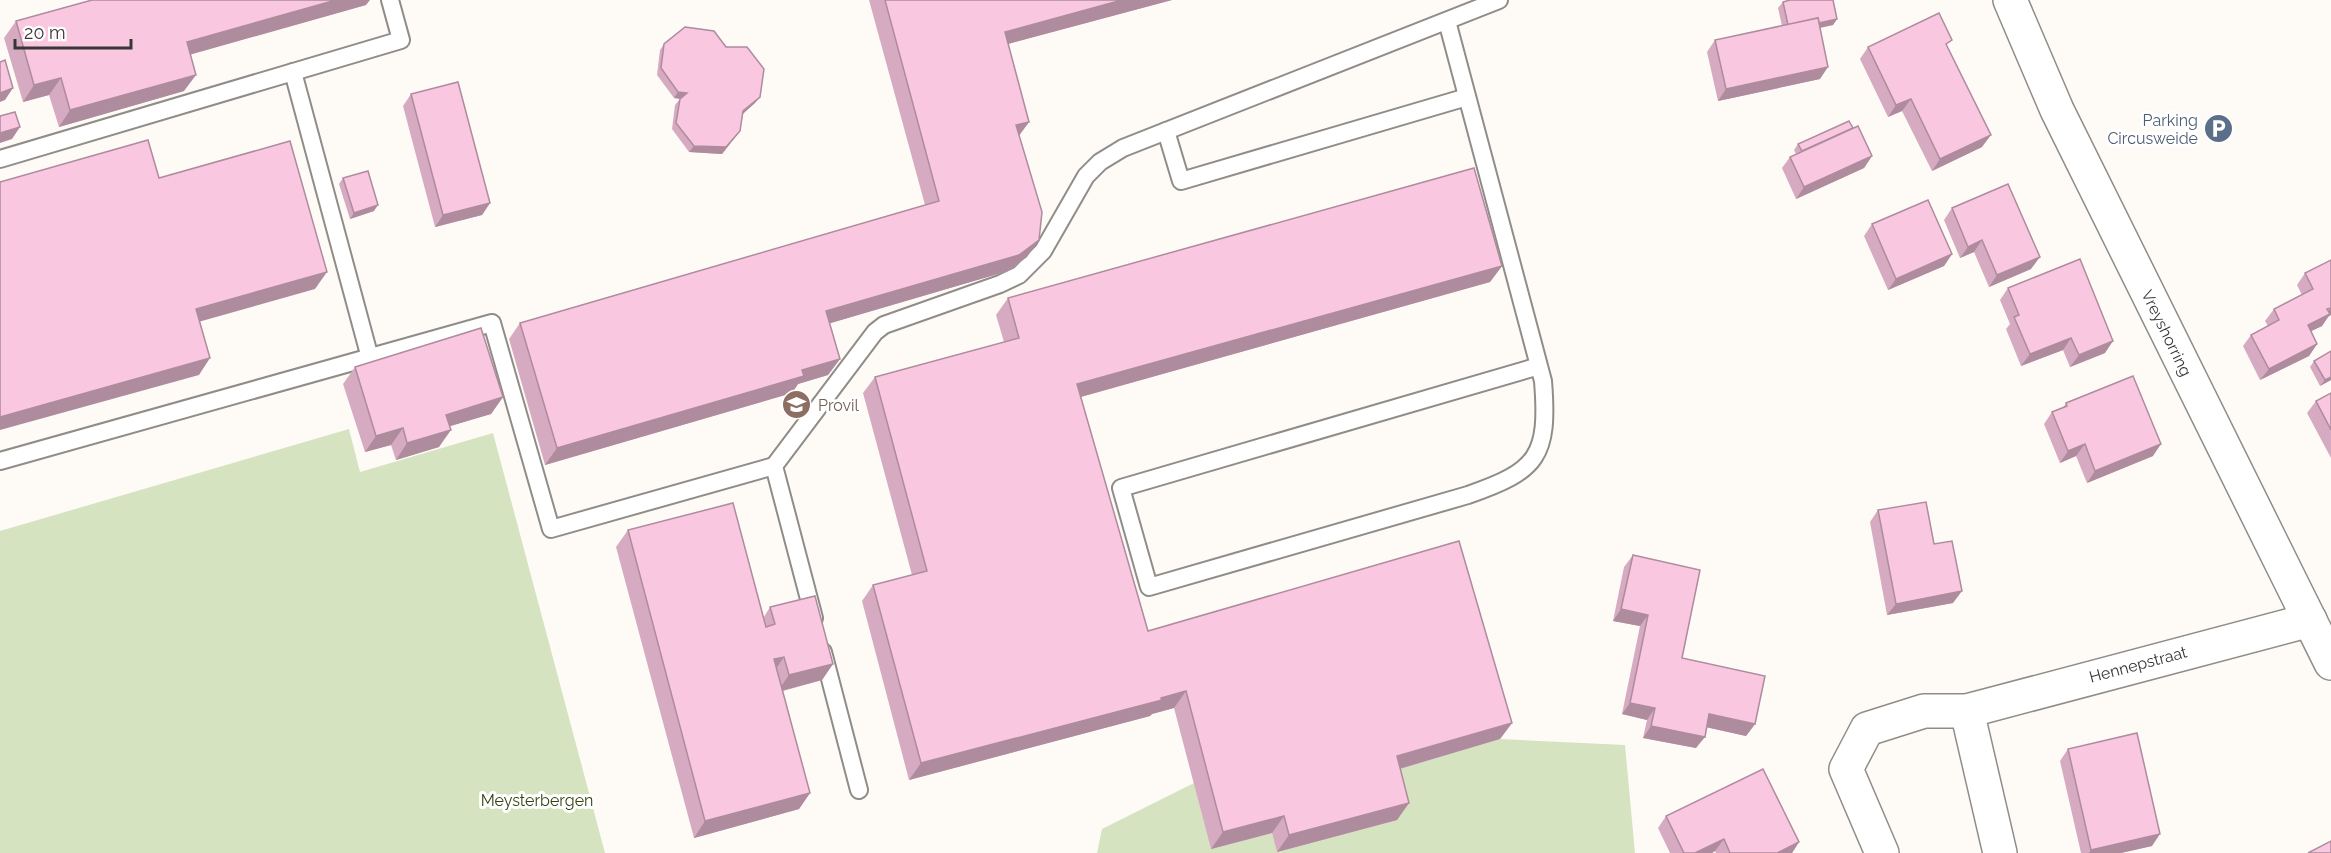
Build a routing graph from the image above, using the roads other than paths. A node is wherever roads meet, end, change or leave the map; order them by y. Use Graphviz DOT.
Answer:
graph roads {
  1 [pos="390,0"];
  2 [pos="1499,0"];
  3 [pos="2010,0"];
  4 [pos="1447,21"];
  5 [pos="292,72"];
  6 [pos="1467,97"];
  7 [pos="1166,130"];
  8 [pos="0,159"];
  9 [pos="370,358"];
  10 [pos="1539,366"];
  11 [pos="0,461"];
  12 [pos="774,466"];
  13 [pos="2310,620"];
  14 [pos="2331,663"];
  15 [pos="1966,711"];
  16 [pos="859,790"];
  17 [pos="1882,853"];
  18 [pos="2000,853"];
  1 -- 5 [label="lane"];
  2 -- 4 [label="lane"];
  3 -- 13 [label="street, Vreyshorring"];
  4 -- 6 [label="lane"];
  4 -- 7 [label="lane"];
  5 -- 8 [label="lane"];
  5 -- 9 [label="lane"];
  6 -- 7 [label="lane"];
  6 -- 10 [label="lane"];
  7 -- 12 [label="lane"];
  9 -- 11 [label="lane"];
  9 -- 12 [label="lane"];
  10 -- 10 [label="lane"];
  12 -- 16 [label="lane"];
  13 -- 14 [label="street, Vreyshorring"];
  13 -- 15 [label="street, Hennepstraat"];
  15 -- 17 [label="street, Hennepstraat"];
  15 -- 18 [label="street"];
}
